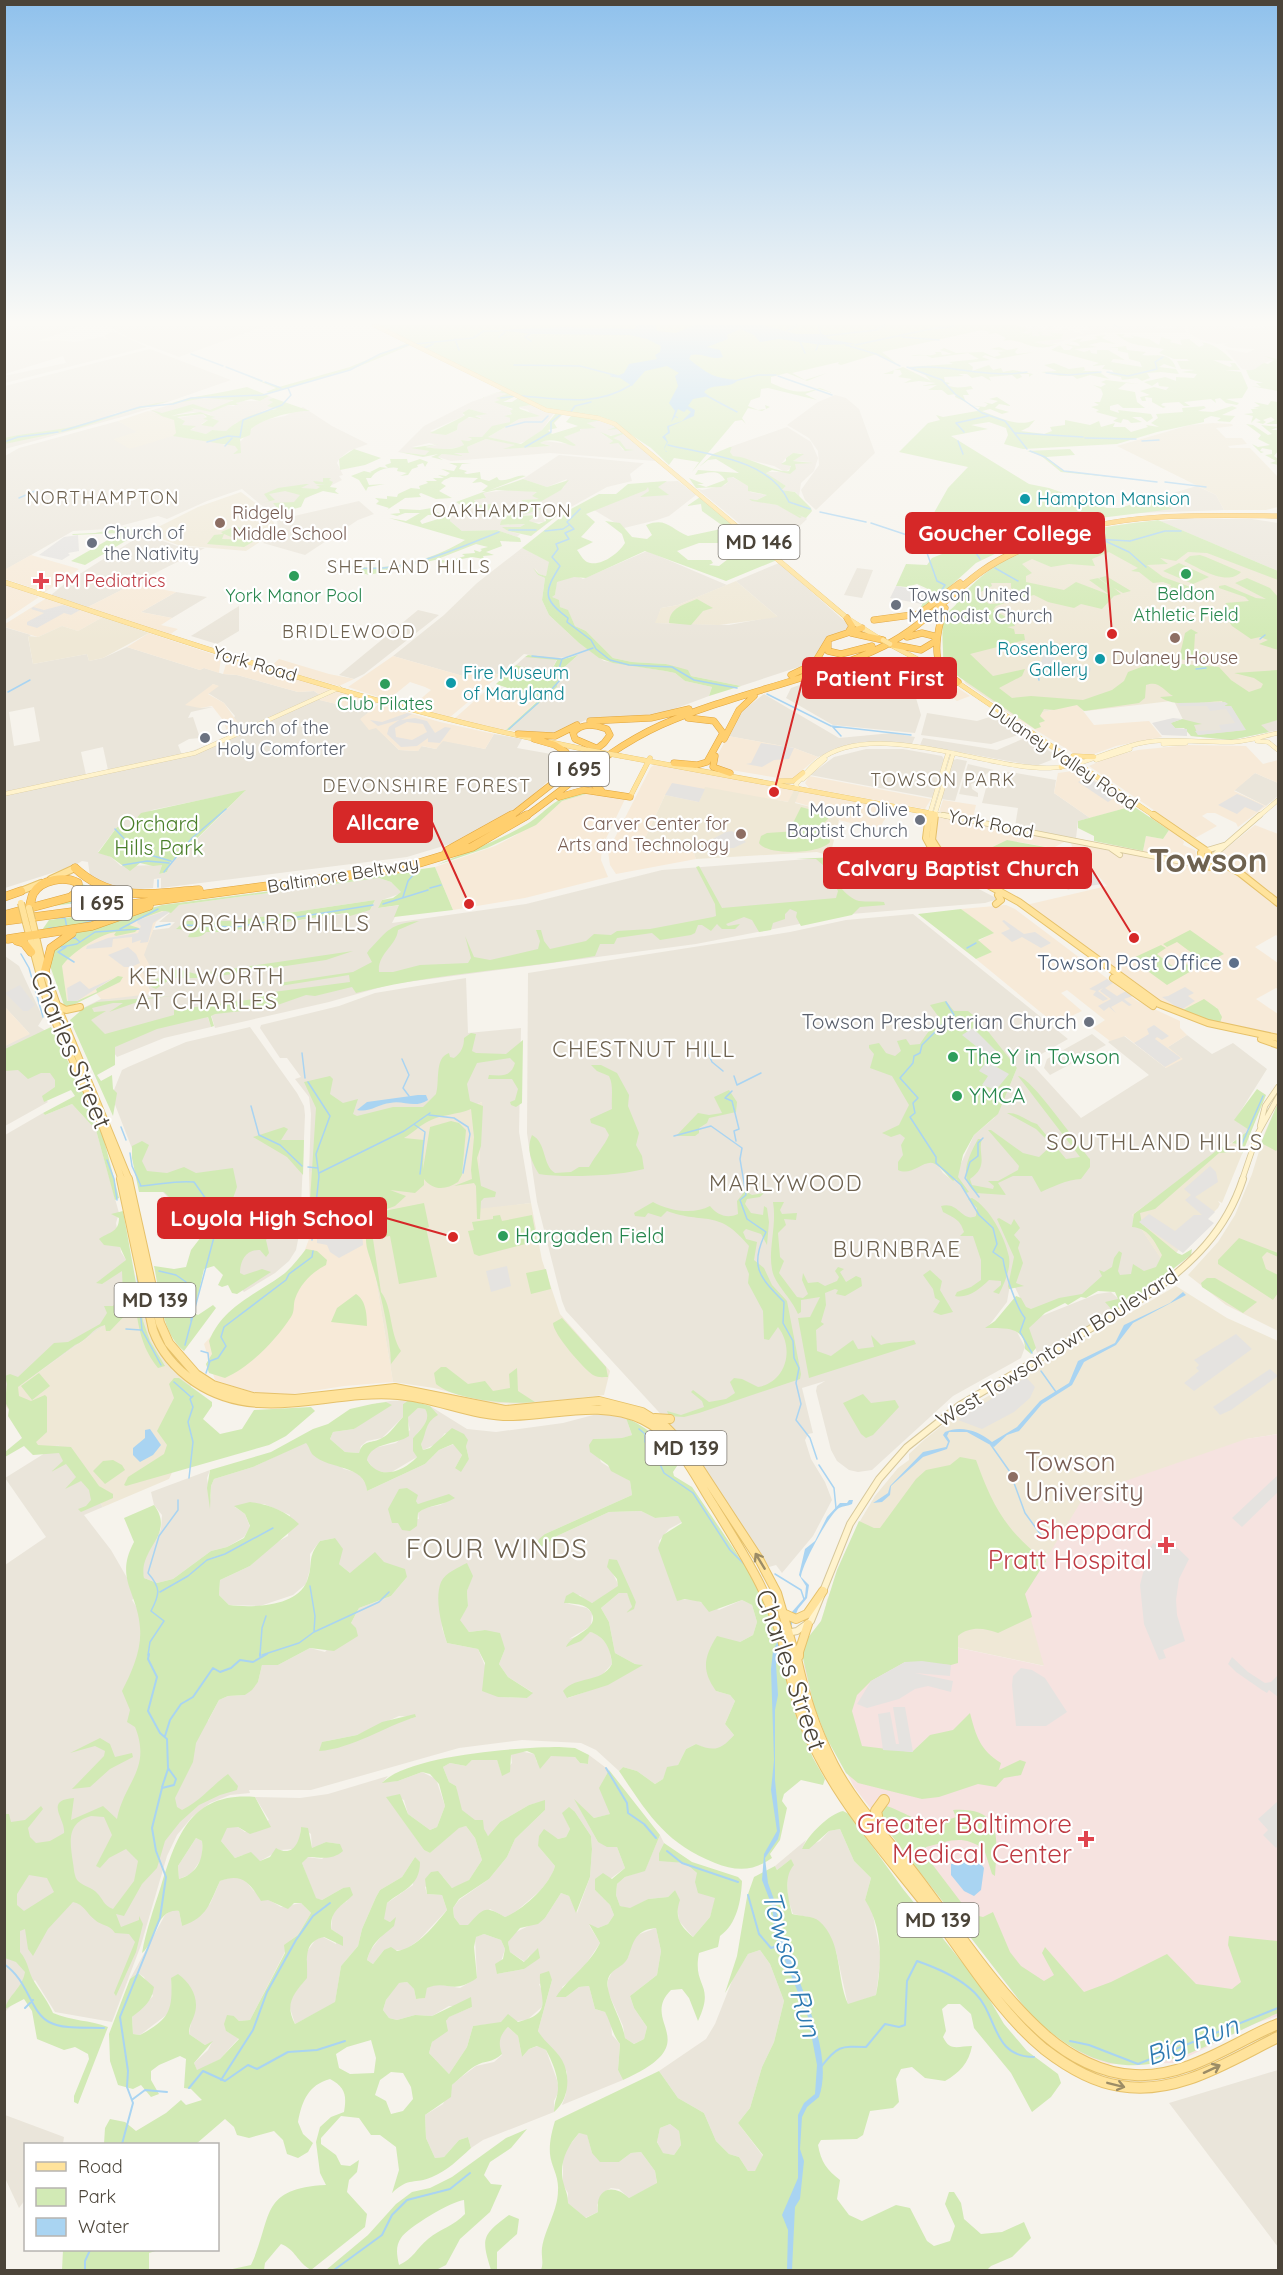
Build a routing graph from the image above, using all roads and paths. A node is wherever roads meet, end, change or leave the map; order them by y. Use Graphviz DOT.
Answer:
graph roads {
  1 [pos="623,431"];
  2 [pos="1278,513"];
  3 [pos="962,580"];
  4 [pos="4,582"];
  5 [pos="956,593"];
  6 [pos="879,612"];
  7 [pos="887,616"];
  8 [pos="847,618"];
  9 [pos="873,620"];
  10 [pos="862,628"];
  11 [pos="849,631"];
  12 [pos="886,643"];
  13 [pos="938,656"];
  14 [pos="924,663"];
  15 [pos="930,668"];
  16 [pos="799,678"];
  17 [pos="789,681"];
  18 [pos="958,682"];
  19 [pos="339,688"];
  20 [pos="755,688"];
  21 [pos="718,700"];
  22 [pos="999,701"];
  23 [pos="1000,710"];
  24 [pos="581,723"];
  25 [pos="514,734"];
  26 [pos="1278,735"];
  27 [pos="534,739"];
  28 [pos="1259,739"];
  29 [pos="1268,739"];
  30 [pos="629,741"];
  31 [pos="564,744"];
  32 [pos="1278,747"];
  33 [pos="592,748"];
  34 [pos="615,749"];
  35 [pos="950,755"];
  36 [pos="1067,757"];
  37 [pos="1094,758"];
  38 [pos="650,759"];
  39 [pos="677,764"];
  40 [pos="1079,765"];
  41 [pos="811,767"];
  42 [pos="1061,767"];
  43 [pos="730,773"];
  44 [pos="803,776"];
  45 [pos="557,778"];
  46 [pos="771,781"];
  47 [pos="797,787"];
  48 [pos="811,790"];
  49 [pos="4,794"];
  50 [pos="631,796"];
  51 [pos="1278,800"];
  52 [pos="933,813"];
  53 [pos="511,828"];
  54 [pos="1103,845"];
  55 [pos="1226,845"];
  56 [pos="446,851"];
  57 [pos="1201,853"];
  58 [pos="1212,853"];
  59 [pos="1120,855"];
  60 [pos="1202,863"];
  61 [pos="1212,867"];
  62 [pos="75,868"];
  63 [pos="282,884"];
  64 [pos="199,890"];
  65 [pos="1261,890"];
  66 [pos="21,891"];
  67 [pos="998,895"];
  68 [pos="4,897"];
  69 [pos="1278,903"];
  70 [pos="27,904"];
  71 [pos="996,904"];
  72 [pos="4,915"];
  73 [pos="4,921"];
  74 [pos="92,926"];
  75 [pos="32,937"];
  76 [pos="6,939"];
  77 [pos="32,952"];
  78 [pos="45,971"];
  79 [pos="57,1005"];
  80 [pos="80,1007"];
  81 [pos="1278,1042"];
  82 [pos="1278,1087"];
  83 [pos="1278,1097"];
  84 [pos="1258,1133"];
  85 [pos="610,1402"];
  86 [pos="562,1410"];
  87 [pos="649,1419"];
  88 [pos="823,1591"];
  89 [pos="785,1614"];
  90 [pos="808,1624"];
  91 [pos="785,1633"];
  92 [pos="797,1667"];
  93 [pos="884,1800"];
  94 [pos="883,1834"];
  95 [pos="1278,2024"];
  96 [pos="1278,2037"];
  1 -- 8 [label="main road, Dulaney Valley Road / MD 146"];
  2 -- 3 [label="highway, Baltimore Beltway / I 695"];
  2 -- 5 [label="highway, Baltimore Beltway / I 695"];
  3 -- 7 [label="highway"];
  3 -- 12 [label="highway, Baltimore Beltway / I 695"];
  4 -- 19 [label="main road, York Road"];
  5 -- 12 [label="highway, Baltimore Beltway / I 695"];
  5 -- 13 [label="highway"];
  6 -- 7 [label="highway"];
  7 -- 9 [label="highway"];
  8 -- 10 [label="main road, Dulaney Valley Road / MD 146"];
  8 -- 11 [label="highway"];
  10 -- 11 [label="highway"];
  10 -- 12 [label="main road, Dulaney Valley Road / MD 146"];
  11 -- 20 [label="highway"];
  12 -- 12 [label="highway"];
  12 -- 12 [label="highway"];
  12 -- 14 [label="main road, Dulaney Valley Road / MD 146"];
  12 -- 16 [label="highway, Baltimore Beltway / I 695"];
  12 -- 20 [label="highway, Baltimore Beltway / I 695"];
  13 -- 14 [label="highway"];
  13 -- 18 [label="highway"];
  14 -- 15 [label="main road, Dulaney Valley Road / MD 146"];
  14 -- 18 [label="main road, Dulaney Valley Road / MD 146"];
  15 -- 16 [label="highway"];
  15 -- 36 [label="main road, Dulaney Valley Road / MD 146"];
  16 -- 17 [label="highway, Baltimore Beltway / I 695"];
  17 -- 30 [label="highway, Baltimore Beltway / I 695"];
  17 -- 43 [label="highway"];
  18 -- 23 [label="main road, Dulaney Valley Road / MD 146"];
  19 -- 25 [label="main road, York Road"];
  19 -- 49 [label="main road"];
  20 -- 21 [label="highway, Baltimore Beltway / I 695"];
  21 -- 24 [label="highway"];
  21 -- 56 [label="highway, Baltimore Beltway / I 695"];
  22 -- 23 [label="main road"];
  23 -- 36 [label="main road, Dulaney Valley Road / MD 146"];
  24 -- 25 [label="highway"];
  24 -- 31 [label="highway"];
  25 -- 27 [label="main road, York Road"];
  25 -- 31 [label="main road, York Road"];
  26 -- 28 [label="main road"];
  26 -- 29 [label="main road"];
  26 -- 32 [label="main road"];
  27 -- 31 [label="main road, York Road"];
  27 -- 45 [label="highway"];
  28 -- 29 [label="main road"];
  28 -- 32 [label="main road"];
  28 -- 37 [label="main road"];
  28 -- 40 [label="main road"];
  29 -- 32 [label="main road"];
  30 -- 34 [label="highway, Baltimore Beltway / I 695"];
  30 -- 39 [label="highway"];
  31 -- 33 [label="main road, York Road"];
  33 -- 38 [label="main road, York Road, bridge"];
  33 -- 45 [label="highway"];
  34 -- 50 [label="highway"];
  34 -- 53 [label="highway, Baltimore Beltway / I 695"];
  35 -- 40 [label="main road"];
  35 -- 41 [label="main road"];
  35 -- 42 [label="main road"];
  35 -- 52 [label="main road"];
  36 -- 37 [label="main road"];
  36 -- 40 [label="main road, Dulaney Valley Road / MD 146"];
  36 -- 42 [label="main road"];
  37 -- 40 [label="main road"];
  38 -- 39 [label="main road, York Road"];
  38 -- 50 [label="main road"];
  39 -- 43 [label="main road, York Road"];
  39 -- 47 [label="main road, York Road"];
  40 -- 42 [label="main road"];
  40 -- 57 [label="main road, Dulaney Valley Road / MD 146"];
  40 -- 58 [label="main road, Dulaney Valley Road / MD 146"];
  41 -- 44 [label="main road"];
  43 -- 46 [label="main road, York Road"];
  44 -- 46 [label="main road"];
  44 -- 47 [label="main road"];
  44 -- 48 [label="main road"];
  45 -- 56 [label="highway"];
  46 -- 47 [label="main road, York Road"];
  47 -- 48 [label="main road, York Road"];
  48 -- 52 [label="main road, York Road"];
  50 -- 53 [label="highway"];
  51 -- 55 [label="main road"];
  52 -- 54 [label="main road, York Road"];
  52 -- 67 [label="main road"];
  52 -- 81 [label="main road"];
  53 -- 63 [label="highway, Baltimore Beltway / I 695"];
  54 -- 59 [label="main road"];
  54 -- 60 [label="main road, York Road"];
  55 -- 58 [label="main road"];
  55 -- 58 [label="main road"];
  56 -- 64 [label="highway, Baltimore Beltway / I 695"];
  57 -- 58 [label="main road"];
  57 -- 60 [label="main road"];
  58 -- 61 [label="main road"];
  58 -- 65 [label="main road"];
  60 -- 61 [label="main road"];
  61 -- 65 [label="main road"];
  62 -- 64 [label="highway"];
  62 -- 66 [label="main road"];
  63 -- 73 [label="highway, Baltimore Beltway / I 695"];
  63 -- 74 [label="highway"];
  64 -- 72 [label="highway, Baltimore Beltway / I 695"];
  65 -- 69 [label="main road"];
  66 -- 68 [label="highway"];
  66 -- 70 [label="main road, Charles Street / MD 139"];
  67 -- 71 [label="main road"];
  67 -- 81 [label="main road"];
  70 -- 72 [label="highway"];
  70 -- 75 [label="main road, Charles Street / MD 139, bridge"];
  74 -- 75 [label="highway"];
  74 -- 78 [label="highway"];
  75 -- 76 [label="highway"];
  75 -- 77 [label="main road, Charles Street / MD 139"];
  75 -- 78 [label="main road, Charles Street / MD 139"];
  76 -- 77 [label="highway"];
  77 -- 86 [label="main road, Charles Street / MD 139"];
  78 -- 79 [label="main road, Charles Street / MD 139"];
  79 -- 80 [label="main road"];
  79 -- 85 [label="main road, Charles Street / MD 139"];
  82 -- 84 [label="main road, West Towsontown Boulevard"];
  83 -- 84 [label="main road, West Towsontown Boulevard"];
  84 -- 88 [label="main road, West Towsontown Boulevard"];
  85 -- 86 [label="main road"];
  85 -- 87 [label="main road, Charles Street / MD 139"];
  86 -- 87 [label="main road, Charles Street / MD 139"];
  89 -- 87 [label="main road, Charles Street / MD 139, one-way"];
  87 -- 91 [label="main road, Charles Street / MD 139"];
  88 -- 89 [label="main road"];
  88 -- 90 [label="main road, West Towsontown Boulevard"];
  89 -- 91 [label="main road, Charles Street / MD 139"];
  90 -- 91 [label="main road"];
  90 -- 92 [label="main road"];
  91 -- 92 [label="main road, Charles Street / MD 139"];
  91 -- 96 [label="main road, Charles Street / MD 139, one-way"];
  92 -- 94 [label="main road, Charles Street / MD 139"];
  93 -- 94 [label="main road"];
  94 -- 95 [label="main road, Charles Street / MD 139"];
}
